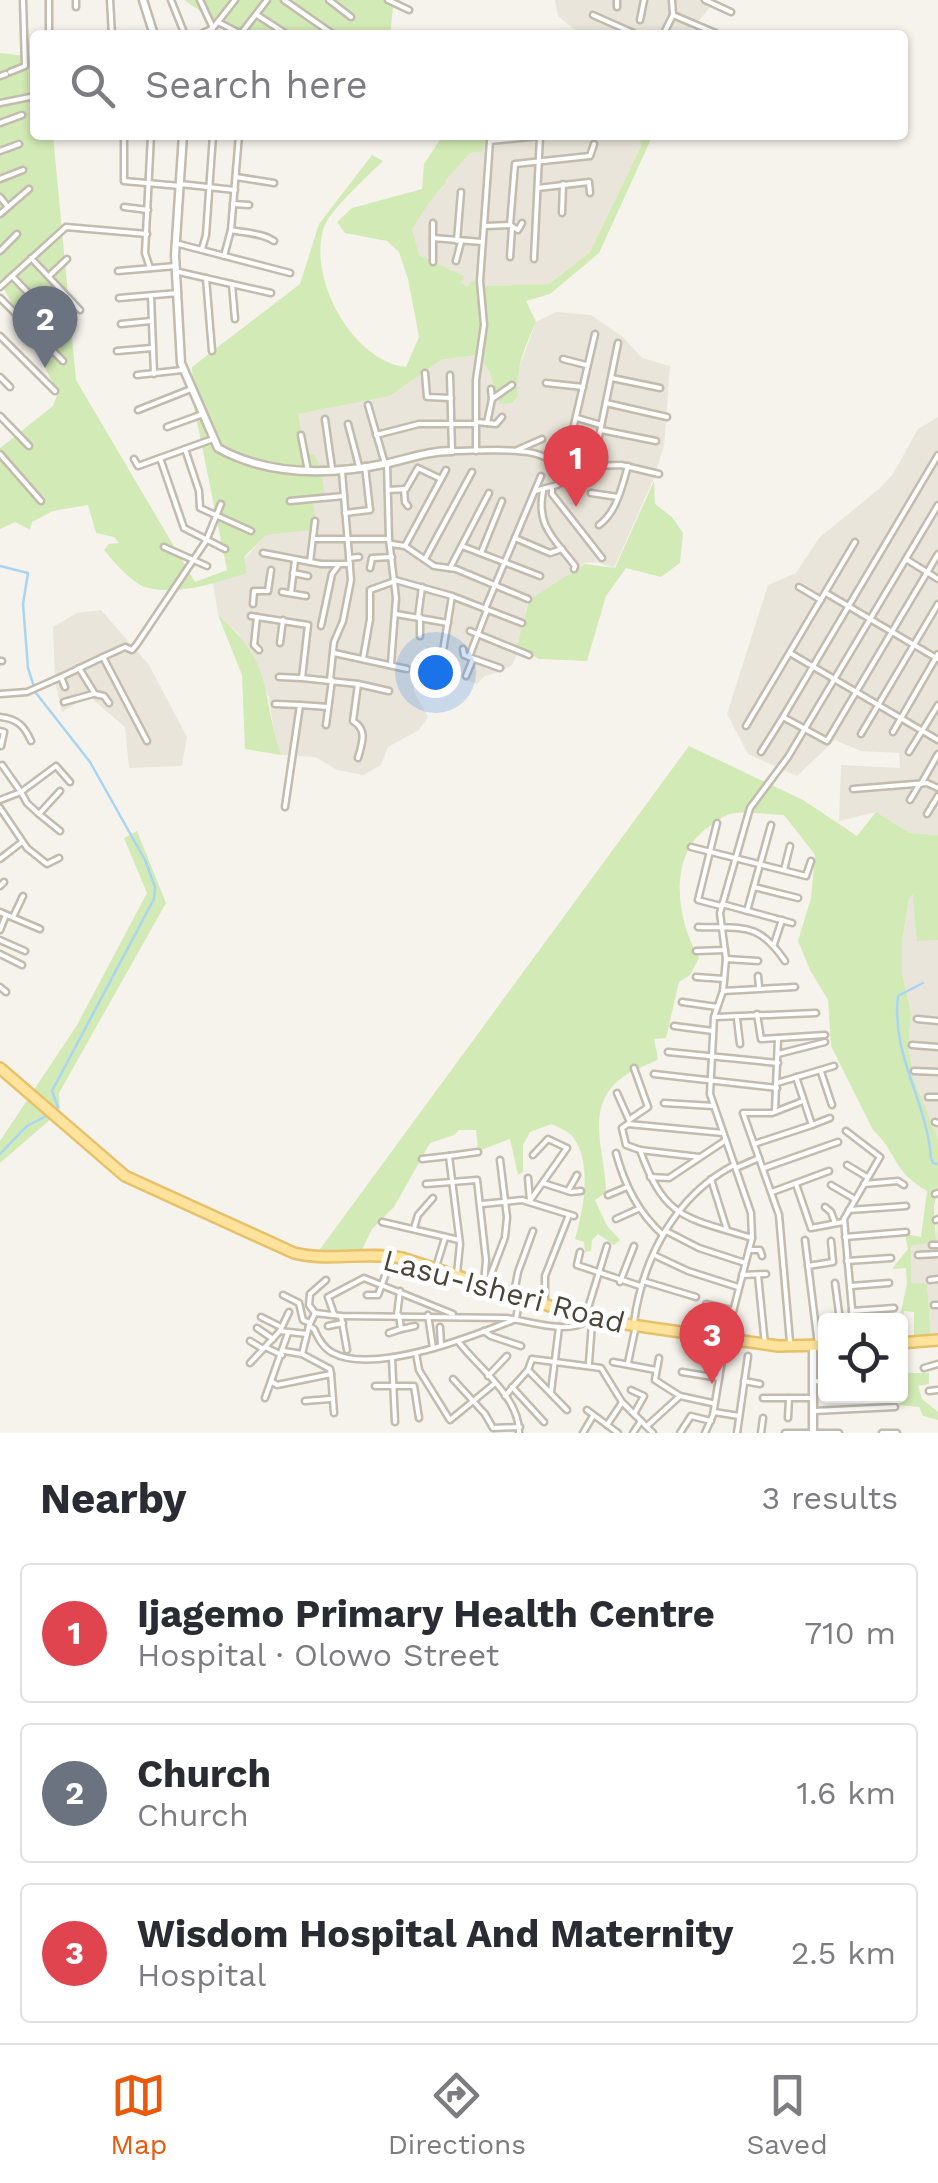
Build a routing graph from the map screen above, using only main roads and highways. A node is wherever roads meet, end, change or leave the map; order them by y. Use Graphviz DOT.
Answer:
graph roads {
  1 [pos="0,1071"];
  2 [pos="121,1176"];
  3 [pos="517,1298"];
  4 [pos="938,1339"];
  5 [pos="725,1340"];
  6 [pos="908,1341"];
  7 [pos="818,1347"];
  8 [pos="818,1347"];
  1 -- 2 [label="main road, Lasu-Isheri Road"];
  2 -- 3 [label="main road, Lasu-Isheri Road"];
  2 -- 3 [label="main road, Lasu-Isheri Road"];
  3 -- 5 [label="main road, Lasu-Isheri Road"];
  4 -- 6 [label="main road"];
  5 -- 7 [label="main road, Lasu-Isheri Road"];
  5 -- 8 [label="main road, Lasu-Isheri Road"];
}
